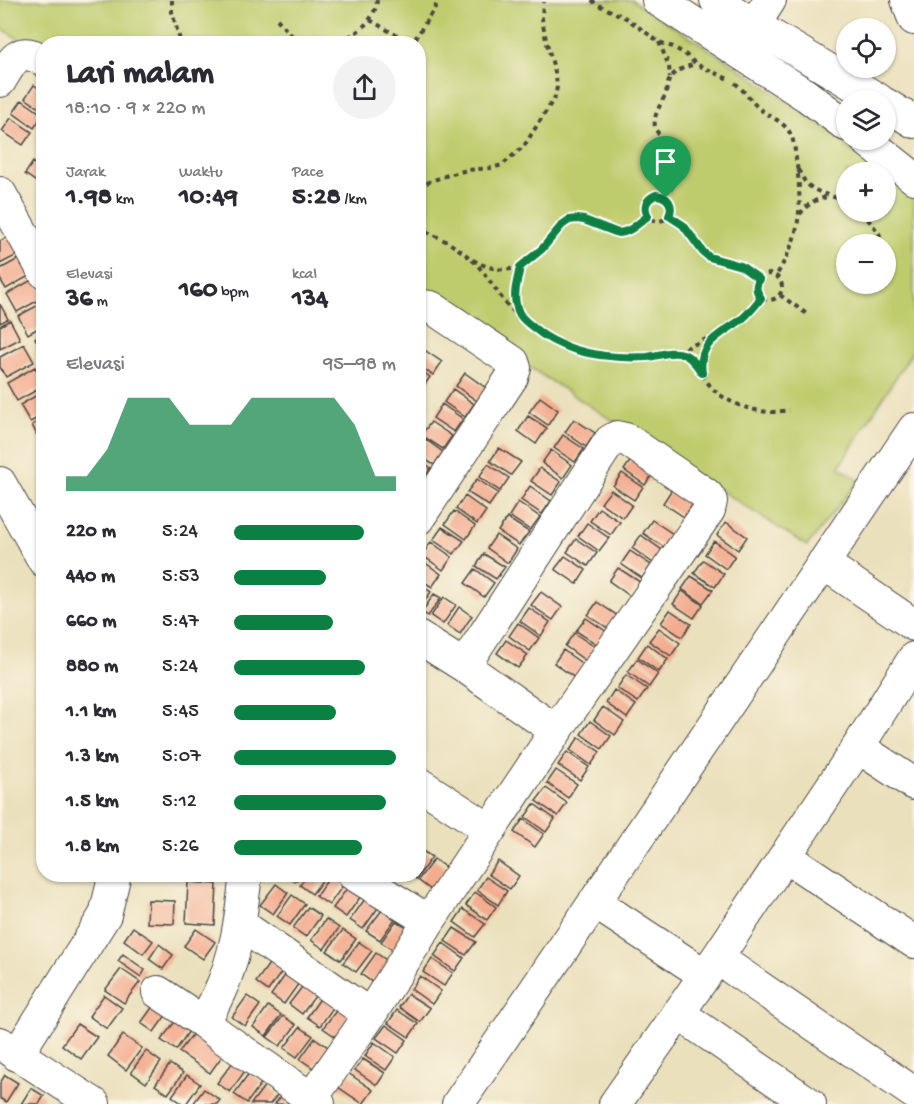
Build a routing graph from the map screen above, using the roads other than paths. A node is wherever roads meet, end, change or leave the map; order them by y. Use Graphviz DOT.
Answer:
graph roads {
  1 [pos="658,0"];
  2 [pos="716,0"];
  3 [pos="907,0"];
  4 [pos="762,13"];
  5 [pos="914,19"];
  6 [pos="36,57"];
  7 [pos="0,81"];
  8 [pos="866,90"];
  9 [pos="896,111"];
  10 [pos="836,117"];
  11 [pos="914,122"];
  12 [pos="879,150"];
  13 [pos="914,178"];
  14 [pos="0,193"];
  15 [pos="36,247"];
  16 [pos="426,306"];
  17 [pos="914,429"];
  18 [pos="0,483"];
  19 [pos="426,507"];
  20 [pos="36,547"];
  21 [pos="823,563"];
  22 [pos="914,625"];
  23 [pos="426,643"];
  24 [pos="914,658"];
  25 [pos="464,666"];
  26 [pos="556,731"];
  27 [pos="858,747"];
  28 [pos="914,784"];
  29 [pos="426,788"];
  30 [pos="490,830"];
  31 [pos="785,856"];
  32 [pos="113,882"];
  33 [pos="245,882"];
  34 [pos="366,882"];
  35 [pos="594,902"];
  36 [pos="429,921"];
  37 [pos="240,924"];
  38 [pos="914,942"];
  39 [pos="711,967"];
  40 [pos="158,992"];
  41 [pos="678,1013"];
  42 [pos="370,1015"];
  43 [pos="202,1022"];
  44 [pos="9,1049"];
  45 [pos="903,1094"];
  46 [pos="315,1101"];
  47 [pos="94,1104"];
  48 [pos="458,1104"];
  49 [pos="615,1104"];
  50 [pos="810,1104"];
  1 -- 10 [label="street"];
  2 -- 4 [label="street"];
  3 -- 5 [label="street"];
  4 -- 8 [label="street"];
  6 -- 7 [label="street"];
  9 -- 11 [label="street"];
  12 -- 13 [label="street"];
  14 -- 15 [label="street"];
  16 -- 19 [label="street"];
  17 -- 21 [label="street"];
  18 -- 20 [label="street"];
  21 -- 22 [label="street"];
  21 -- 35 [label="street"];
  23 -- 25 [label="street"];
  24 -- 27 [label="street"];
  25 -- 26 [label="street"];
  25 -- 26 [label="street"];
  26 -- 30 [label="street"];
  27 -- 28 [label="street"];
  27 -- 31 [label="street"];
  29 -- 30 [label="street"];
  30 -- 36 [label="street"];
  31 -- 38 [label="street"];
  31 -- 39 [label="street"];
  32 -- 44 [label="street"];
  33 -- 37 [label="street"];
  34 -- 36 [label="street"];
  35 -- 39 [label="street"];
  35 -- 48 [label="street"];
  36 -- 42 [label="street"];
  37 -- 42 [label="street"];
  37 -- 43 [label="street"];
  39 -- 41 [label="street"];
  39 -- 45 [label="street"];
  40 -- 43 [label="street"];
  41 -- 49 [label="street"];
  41 -- 50 [label="street"];
  42 -- 46 [label="street"];
  43 -- 46 [label="street"];
  44 -- 47 [label="street"];
}
